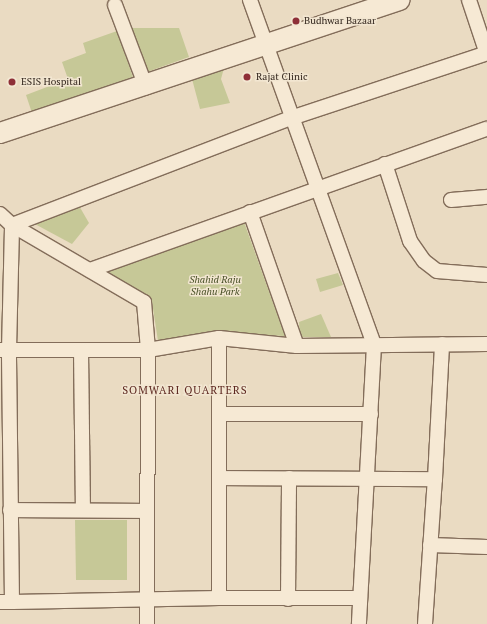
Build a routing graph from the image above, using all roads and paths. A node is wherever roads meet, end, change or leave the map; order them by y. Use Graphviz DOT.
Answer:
graph roads {
  1 [pos="250,0"];
  2 [pos="399,0"];
  3 [pos="469,0"];
  4 [pos="116,5"];
  5 [pos="266,47"];
  6 [pos="487,52"];
  7 [pos="146,87"];
  8 [pos="294,117"];
  9 [pos="487,129"];
  10 [pos="0,133"];
  11 [pos="385,164"];
  12 [pos="317,188"];
  13 [pos="487,197"];
  14 [pos="451,200"];
  15 [pos="250,212"];
  16 [pos="0,214"];
  17 [pos="12,225"];
  18 [pos="90,270"];
  19 [pos="487,275"];
  20 [pos="219,338"];
  21 [pos="442,344"];
  22 [pos="487,344"];
  23 [pos="374,345"];
  24 [pos="297,346"];
  25 [pos="4,350"];
  26 [pos="81,350"];
  27 [pos="148,350"];
  28 [pos="219,414"];
  29 [pos="371,414"];
  30 [pos="219,478"];
  31 [pos="289,478"];
  32 [pos="368,479"];
  33 [pos="434,479"];
  34 [pos="10,510"];
  35 [pos="83,510"];
  36 [pos="147,511"];
  37 [pos="430,545"];
  38 [pos="487,547"];
  39 [pos="147,598"];
  40 [pos="219,598"];
  41 [pos="360,598"];
  42 [pos="288,599"];
  43 [pos="6,602"];
  44 [pos="147,624"];
  45 [pos="359,624"];
  46 [pos="426,624"];
  1 -- 5 [label="street"];
  2 -- 5 [label="street"];
  3 -- 6 [label="street"];
  4 -- 7 [label="street"];
  5 -- 7 [label="street"];
  5 -- 8 [label="street"];
  6 -- 8 [label="street"];
  7 -- 10 [label="street"];
  8 -- 12 [label="street"];
  8 -- 17 [label="street"];
  9 -- 11 [label="street"];
  11 -- 12 [label="street"];
  11 -- 19 [label="street"];
  12 -- 15 [label="street"];
  12 -- 23 [label="street"];
  13 -- 14 [label="street"];
  15 -- 18 [label="street"];
  15 -- 24 [label="street"];
  16 -- 17 [label="street"];
  17 -- 18 [label="street"];
  17 -- 25 [label="street"];
  18 -- 27 [label="street"];
  20 -- 24 [label="street"];
  20 -- 27 [label="street"];
  20 -- 28 [label="street"];
  21 -- 22 [label="street"];
  21 -- 23 [label="street"];
  21 -- 33 [label="street"];
  23 -- 24 [label="street"];
  23 -- 29 [label="street"];
  25 -- 26 [label="street"];
  25 -- 34 [label="street"];
  26 -- 27 [label="street"];
  26 -- 35 [label="street"];
  27 -- 36 [label="street"];
  28 -- 29 [label="street"];
  28 -- 30 [label="street"];
  29 -- 32 [label="street"];
  30 -- 31 [label="street"];
  30 -- 40 [label="street"];
  31 -- 32 [label="street"];
  31 -- 42 [label="street"];
  32 -- 33 [label="street"];
  32 -- 41 [label="street"];
  33 -- 37 [label="street"];
  34 -- 35 [label="street"];
  34 -- 43 [label="street"];
  35 -- 36 [label="street"];
  36 -- 39 [label="street"];
  37 -- 38 [label="street"];
  37 -- 46 [label="street"];
  39 -- 40 [label="street"];
  39 -- 43 [label="street"];
  39 -- 44 [label="street"];
  40 -- 42 [label="street"];
  41 -- 42 [label="street"];
  41 -- 45 [label="street"];
}
